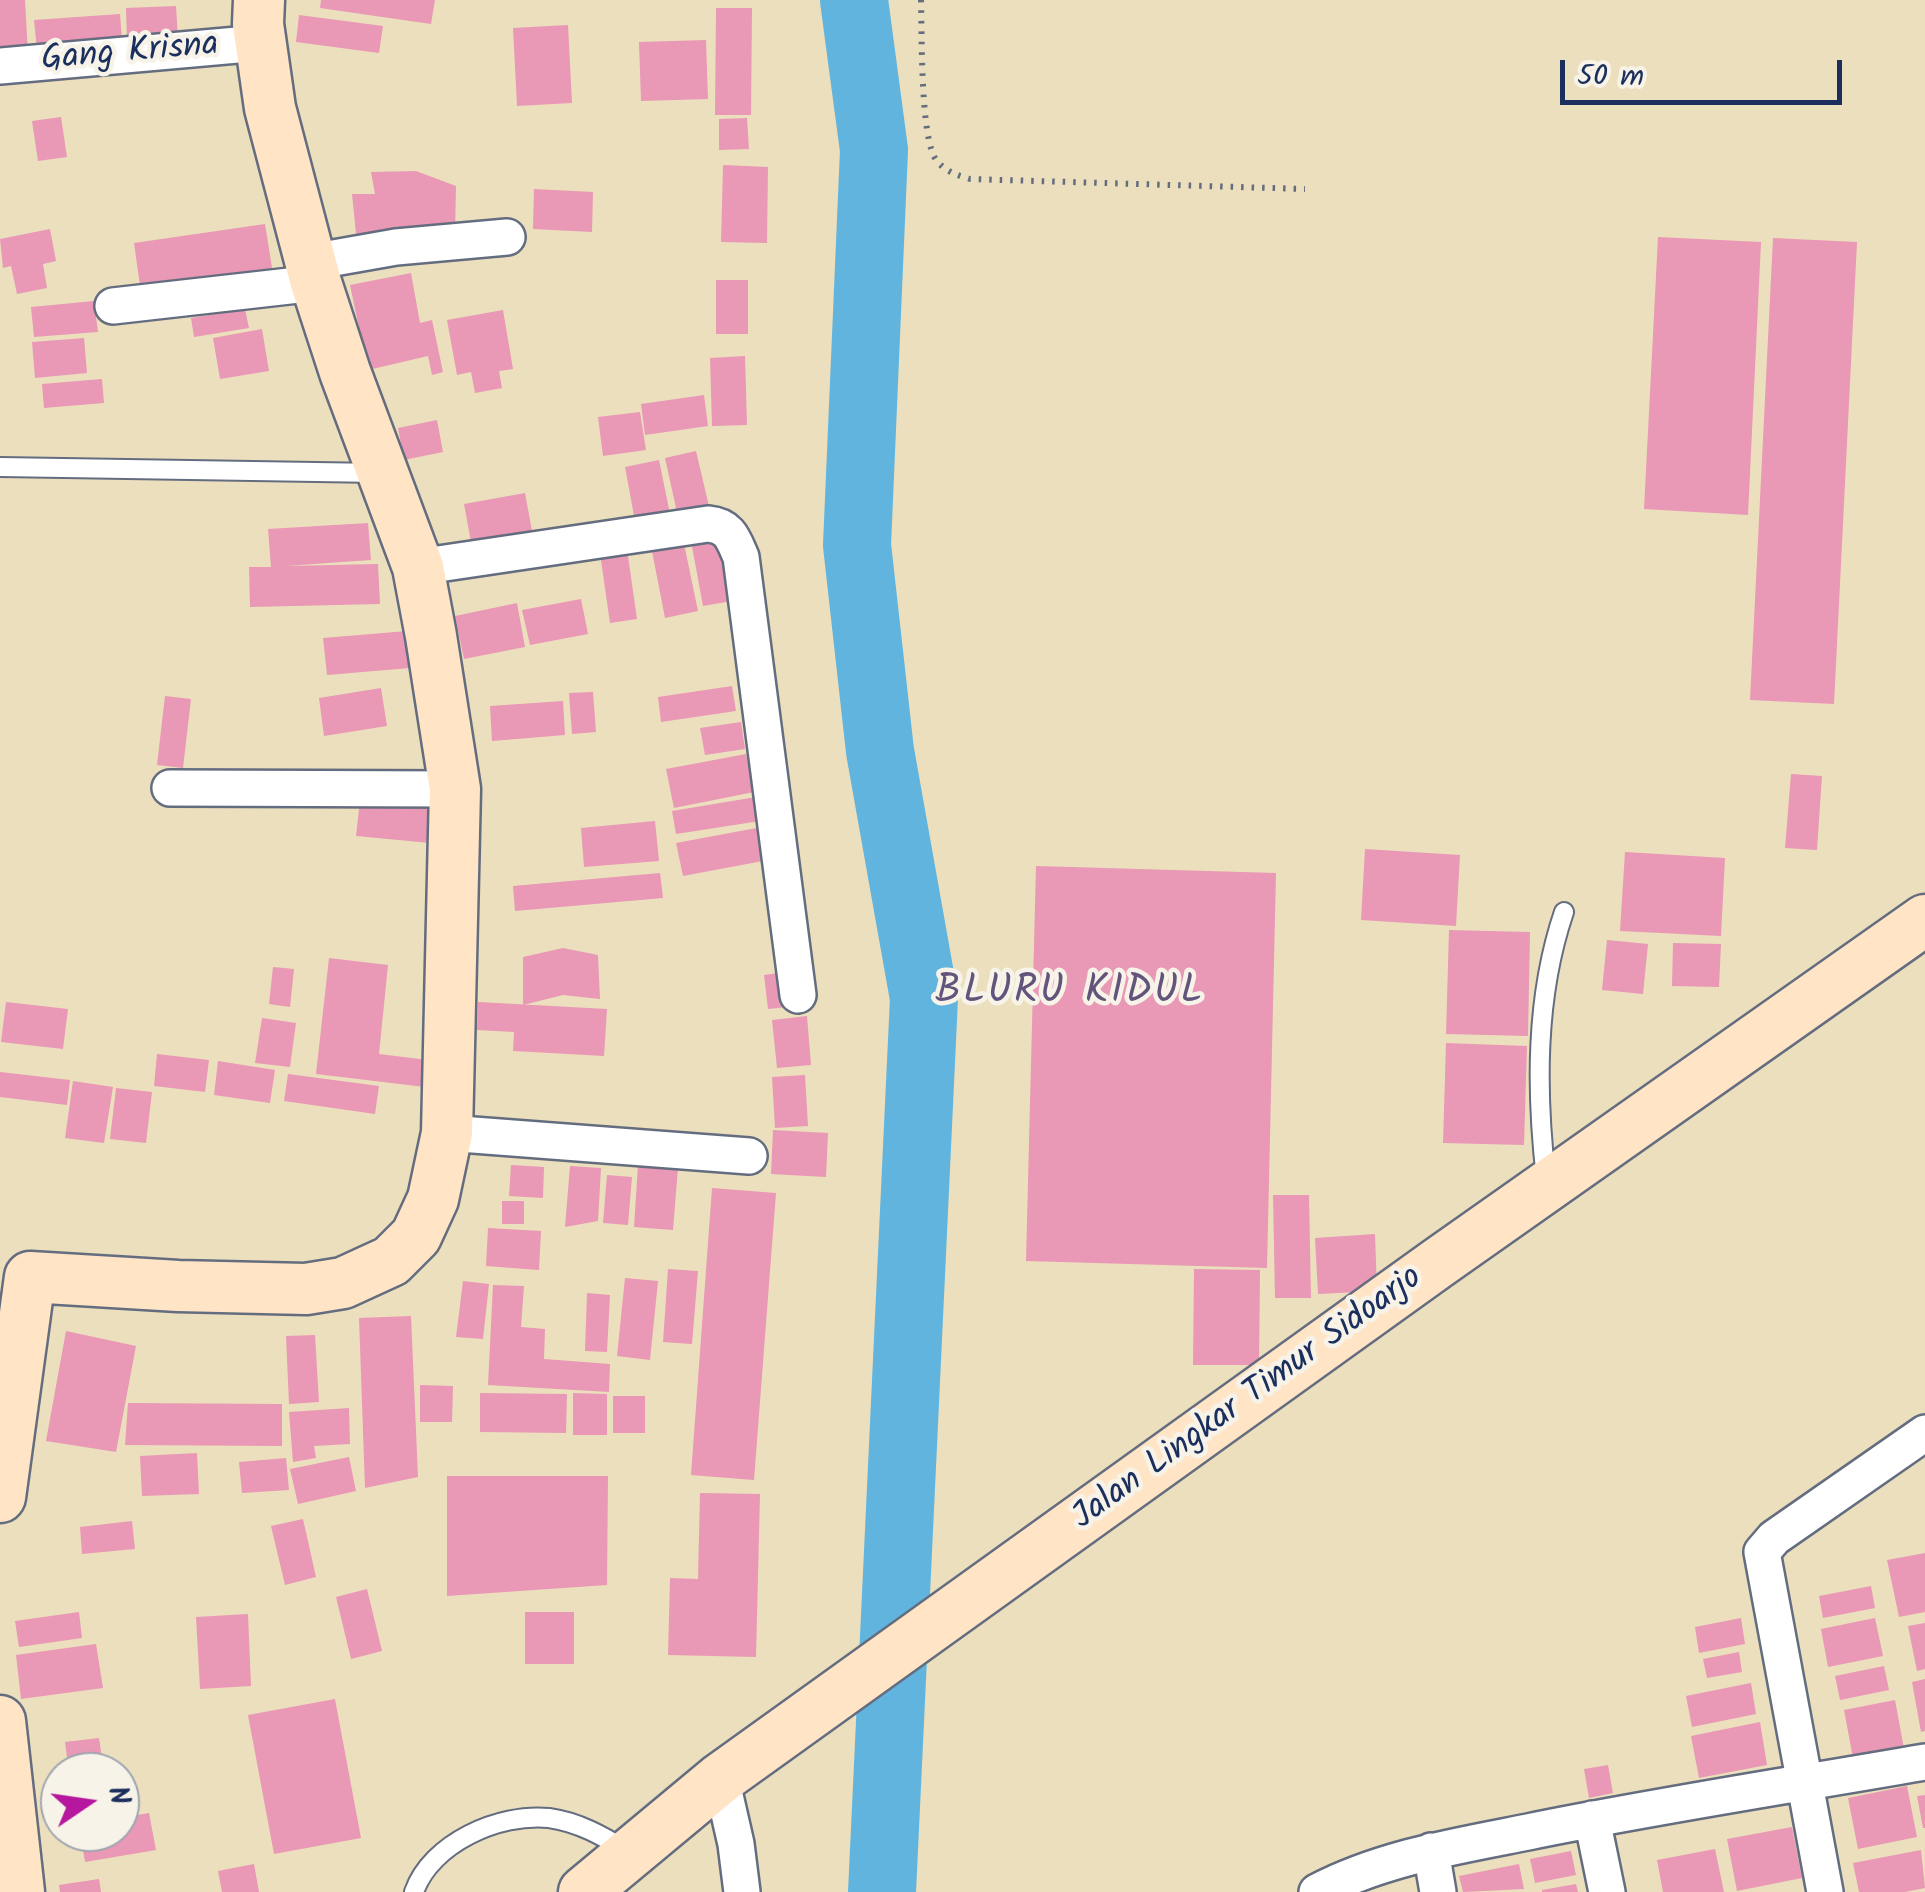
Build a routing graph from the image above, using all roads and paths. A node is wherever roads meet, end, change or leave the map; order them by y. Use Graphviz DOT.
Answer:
graph roads {
  1 [pos="921,0"];
  2 [pos="260,22"];
  3 [pos="0,66"];
  4 [pos="1305,189"];
  5 [pos="507,236"];
  6 [pos="313,273"];
  7 [pos="114,306"];
  8 [pos="0,467"];
  9 [pos="385,473"];
  10 [pos="418,566"];
  11 [pos="170,788"];
  12 [pos="455,790"];
  13 [pos="1564,912"];
  14 [pos="1925,920"];
  15 [pos="798,995"];
  16 [pos="447,1134"];
  17 [pos="749,1156"];
  18 [pos="1547,1188"];
  19 [pos="15,1276"];
  20 [pos="1925,1433"];
  21 [pos="0,1497"];
  22 [pos="0,1721"];
  23 [pos="1925,1762"];
  24 [pos="738,1767"];
  25 [pos="1806,1783"];
  26 [pos="1592,1819"];
  27 [pos="1431,1851"];
  28 [pos="630,1854"];
  29 [pos="19,1892"];
  30 [pos="414,1892"];
  31 [pos="584,1892"];
  32 [pos="742,1892"];
  33 [pos="1317,1892"];
  34 [pos="1438,1892"];
  35 [pos="1607,1892"];
  36 [pos="1825,1892"];
  1 -- 4 [label="path"];
  2 -- 3 [label="street, Gang Krisna"];
  2 -- 6 [label="street"];
  5 -- 6 [label="street"];
  6 -- 7 [label="street"];
  6 -- 9 [label="street"];
  8 -- 9 [label="lane"];
  9 -- 10 [label="street"];
  10 -- 12 [label="street"];
  10 -- 15 [label="street"];
  11 -- 12 [label="street"];
  12 -- 16 [label="street"];
  13 -- 18 [label="lane"];
  14 -- 18 [label="street, Jalan Lingkar Timur Sidoarjo"];
  16 -- 17 [label="street"];
  16 -- 19 [label="street"];
  18 -- 24 [label="street, Jalan Lingkar Timur Sidoarjo"];
  19 -- 21 [label="street"];
  20 -- 25 [label="street"];
  22 -- 29 [label="street"];
  23 -- 25 [label="street"];
  24 -- 28 [label="street, Jalan Lingkar Timur Sidoarjo"];
  24 -- 32 [label="street"];
  25 -- 26 [label="street"];
  25 -- 36 [label="street"];
  26 -- 27 [label="street"];
  26 -- 35 [label="street"];
  27 -- 33 [label="street"];
  27 -- 34 [label="street"];
  28 -- 30 [label="lane"];
  28 -- 31 [label="street, Jalan Lingkar Timur Sidoarjo"];
}
